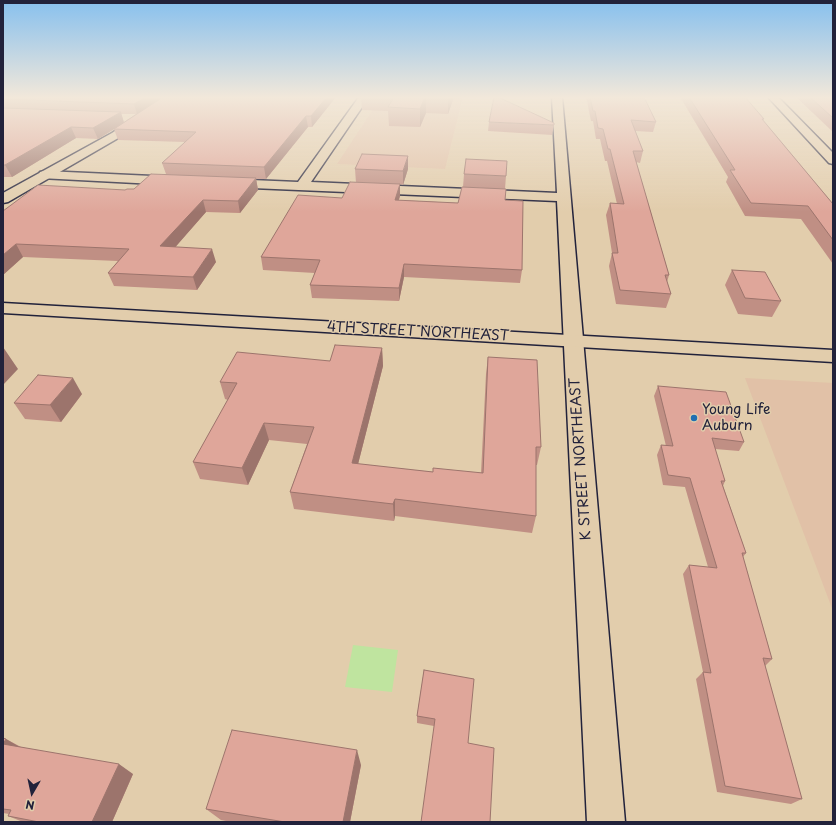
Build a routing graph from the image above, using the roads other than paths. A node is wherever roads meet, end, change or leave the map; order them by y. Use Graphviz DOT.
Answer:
graph roads {
  1 [pos="113,136"];
  2 [pos="337,136"];
  3 [pos="560,136"];
  4 [pos="811,136"];
  5 [pos="817,142"];
  6 [pos="833,143"];
  7 [pos="833,160"];
  8 [pos="45,175"];
  9 [pos="188,181"];
  10 [pos="218,183"];
  11 [pos="302,186"];
  12 [pos="564,197"];
  13 [pos="3,200"];
  14 [pos="3,308"];
  15 [pos="573,341"];
  16 [pos="833,356"];
  17 [pos="606,822"];
  1 -- 8 [label="street"];
  2 -- 11 [label="street"];
  3 -- 12 [label="street, K STREET NORTHEAST"];
  4 -- 5 [label="street"];
  5 -- 6 [label="street"];
  5 -- 7 [label="street"];
  8 -- 9 [label="street"];
  8 -- 13 [label="street"];
  10 -- 11 [label="street"];
  11 -- 12 [label="street"];
  12 -- 15 [label="street, K STREET NORTHEAST"];
  14 -- 15 [label="street, 4TH STREET NORTHEAST"];
  15 -- 16 [label="street, 4TH STREET NORTHEAST"];
  15 -- 17 [label="street, K STREET NORTHEAST"];
}
